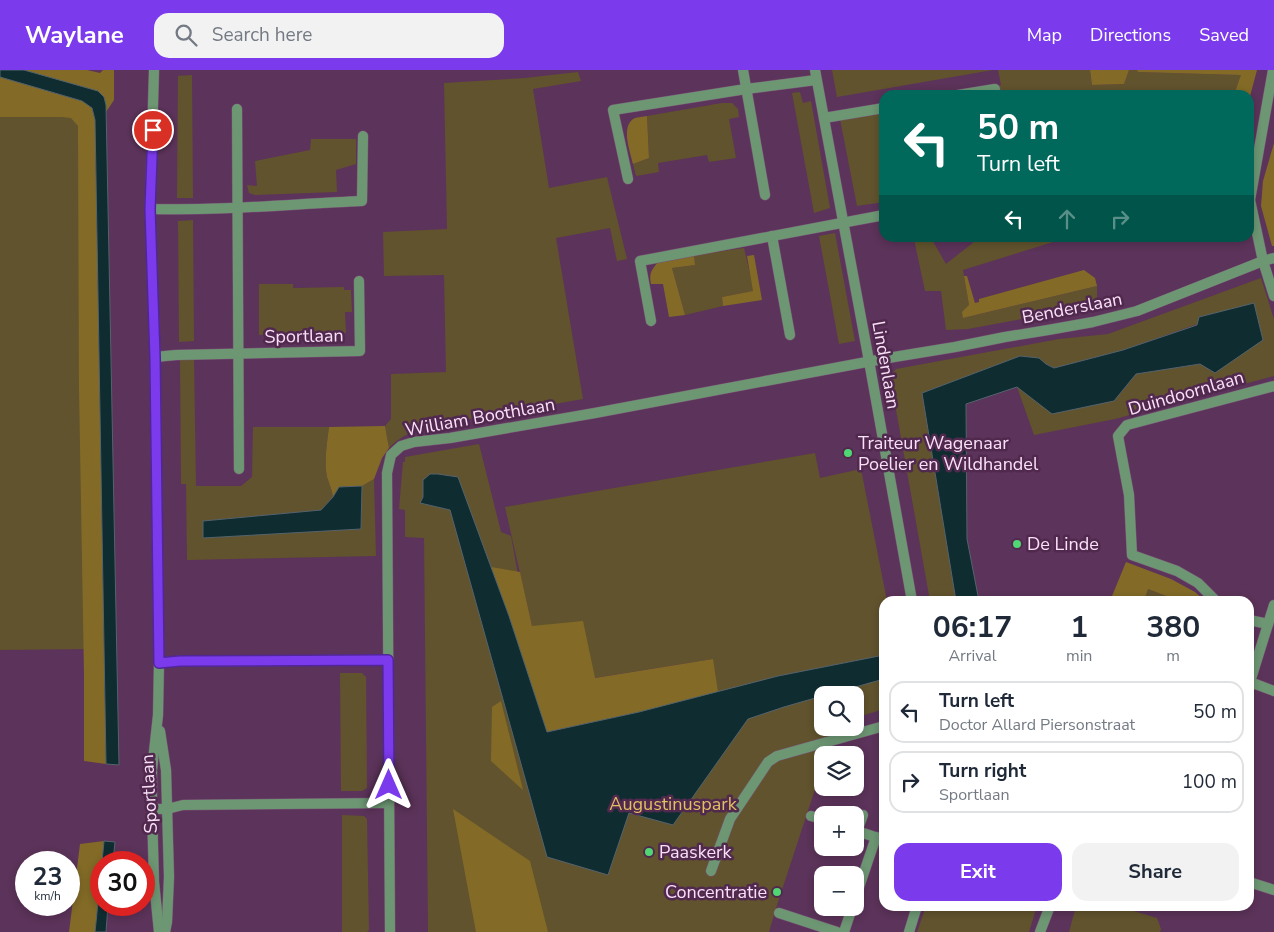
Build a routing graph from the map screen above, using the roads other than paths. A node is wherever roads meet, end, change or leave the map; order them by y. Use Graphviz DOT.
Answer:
graph roads {
  1 [pos="154,70"];
  2 [pos="742,70"];
  3 [pos="1273,70"];
  4 [pos="816,75"];
  5 [pos="995,88"];
  6 [pos="746,89"];
  7 [pos="984,90"];
  8 [pos="237,109"];
  9 [pos="879,109"];
  10 [pos="824,118"];
  11 [pos="363,136"];
  12 [pos="1254,152"];
  13 [pos="628,180"];
  14 [pos="765,195"];
  15 [pos="237,207"];
  16 [pos="150,209"];
  17 [pos="879,216"];
  18 [pos="1254,219"];
  19 [pos="843,223"];
  20 [pos="772,236"];
  21 [pos="1274,258"];
  22 [pos="1263,261"];
  23 [pos="360,281"];
  24 [pos="1274,296"];
  25 [pos="652,321"];
  26 [pos="790,334"];
  27 [pos="238,354"];
  28 [pos="155,357"];
  29 [pos="869,361"];
  30 [pos="1274,386"];
  31 [pos="239,469"];
  32 [pos="911,596"];
  33 [pos="1211,596"];
  34 [pos="1274,605"];
  35 [pos="1254,621"];
  36 [pos="1268,624"];
  37 [pos="388,660"];
  38 [pos="159,663"];
  39 [pos="1254,668"];
  40 [pos="1254,685"];
  41 [pos="1274,691"];
  42 [pos="158,715"];
  43 [pos="879,727"];
  44 [pos="389,803"];
  45 [pos="152,809"];
  46 [pos="167,809"];
  47 [pos="811,816"];
  48 [pos="814,817"];
  49 [pos="864,833"];
  50 [pos="879,839"];
  51 [pos="879,841"];
  52 [pos="711,871"];
  53 [pos="864,877"];
  54 [pos="1254,884"];
  55 [pos="1274,890"];
  56 [pos="915,911"];
  57 [pos="1048,911"];
  58 [pos="779,913"];
  59 [pos="849,916"];
  60 [pos="159,932"];
  61 [pos="165,932"];
  62 [pos="390,932"];
  63 [pos="837,932"];
  64 [pos="844,932"];
  65 [pos="909,932"];
  66 [pos="1040,932"];
  1 -- 16 [label="street, Sportlaan"];
  2 -- 6 [label="street"];
  3 -- 12 [label="street"];
  4 -- 6 [label="street, Lindenlaan"];
  4 -- 10 [label="street, Lindenlaan"];
  5 -- 7 [label="street"];
  6 -- 13 [label="street, Lindenlaan"];
  6 -- 14 [label="street"];
  8 -- 15 [label="street, Sportlaan"];
  9 -- 10 [label="street"];
  10 -- 19 [label="street, Lindenlaan"];
  11 -- 15 [label="street"];
  15 -- 16 [label="street"];
  15 -- 27 [label="street, Sportlaan"];
  16 -- 28 [label="street, Sportlaan"];
  17 -- 19 [label="street"];
  18 -- 22 [label="street"];
  19 -- 20 [label="street"];
  19 -- 29 [label="street, Lindenlaan"];
  20 -- 25 [label="street"];
  20 -- 26 [label="street"];
  21 -- 22 [label="street, Benderslaan"];
  22 -- 24 [label="street"];
  22 -- 29 [label="street, Benderslaan"];
  23 -- 27 [label="street, Sportlaan"];
  27 -- 28 [label="street, Sportlaan"];
  27 -- 31 [label="street, Sportlaan"];
  28 -- 38 [label="street, Sportlaan"];
  29 -- 32 [label="street, Lindenlaan"];
  29 -- 37 [label="street, William Boothlaan"];
  30 -- 33 [label="street, Duindoornlaan"];
  34 -- 36 [label="street"];
  35 -- 36 [label="street"];
  36 -- 39 [label="street"];
  37 -- 38 [label="street"];
  37 -- 44 [label="street, William Boothlaan"];
  38 -- 42 [label="street, Sportlaan"];
  40 -- 41 [label="street"];
  42 -- 45 [label="street, Sportlaan"];
  42 -- 46 [label="street, Sportlaan"];
  43 -- 52 [label="street"];
  44 -- 46 [label="street"];
  44 -- 62 [label="street, William Boothlaan"];
  45 -- 46 [label="street"];
  45 -- 60 [label="street, Sportlaan"];
  46 -- 61 [label="street, Sportlaan"];
  47 -- 48 [label="street"];
  49 -- 50 [label="street"];
  51 -- 53 [label="street"];
  54 -- 55 [label="street"];
  56 -- 65 [label="street"];
  57 -- 66 [label="street"];
  58 -- 63 [label="street"];
  59 -- 64 [label="street"];
}
